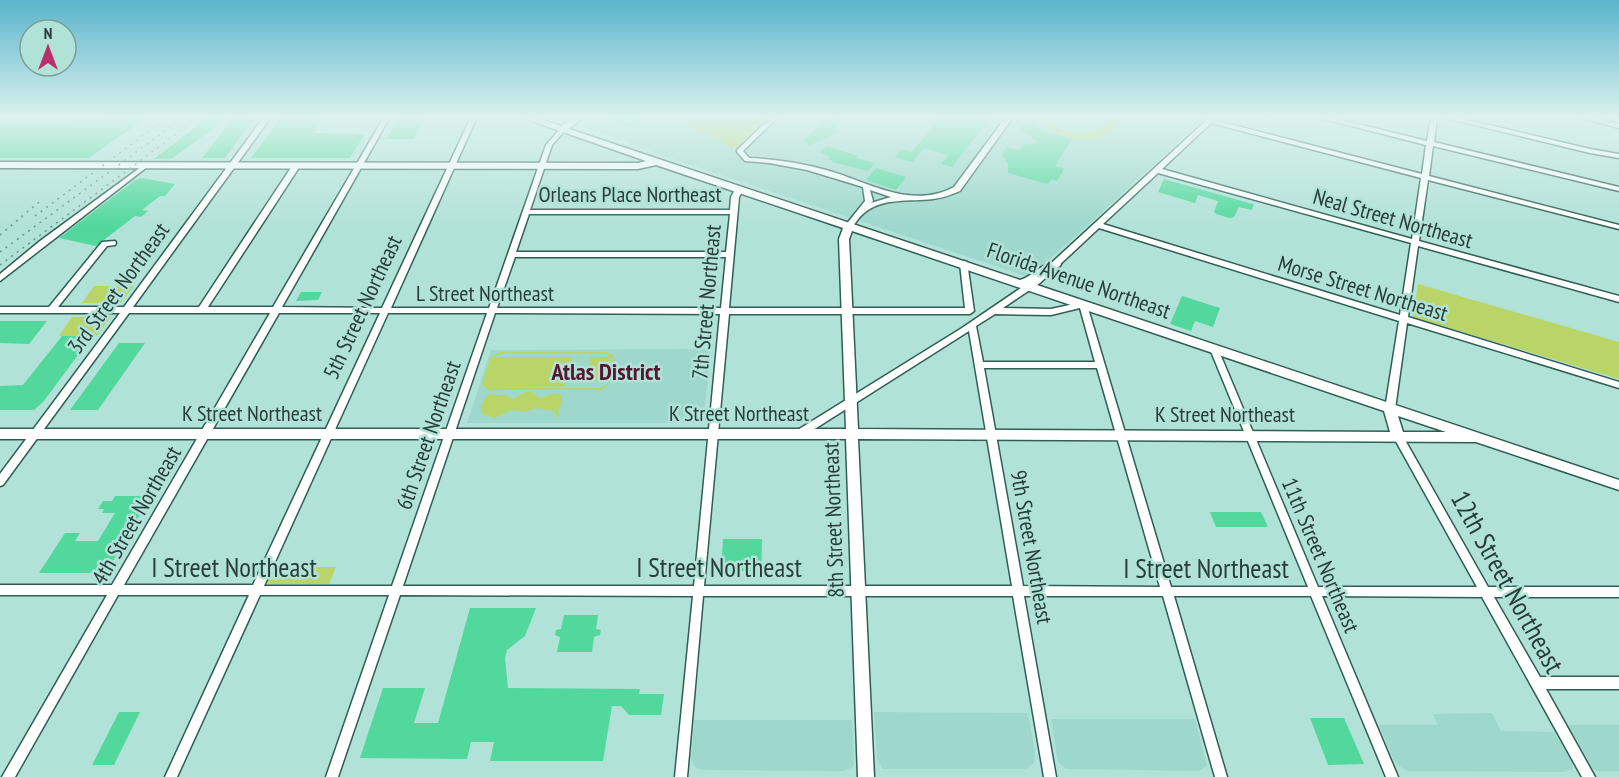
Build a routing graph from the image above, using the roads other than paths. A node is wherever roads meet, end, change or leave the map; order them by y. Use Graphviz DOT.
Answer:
graph roads {
  1 [pos="241,153"];
  2 [pos="366,153"];
  3 [pos="456,153"];
  4 [pos="546,153"];
  5 [pos="630,153"];
  6 [pos="740,153"];
  7 [pos="984,153"];
  8 [pos="1175,153"];
  9 [pos="1337,153"];
  10 [pos="1428,153"];
  11 [pos="1468,153"];
  12 [pos="1599,153"];
  13 [pos="1619,156"];
  14 [pos="655,162"];
  15 [pos="0,165"];
  16 [pos="145,166"];
  17 [pos="232,166"];
  18 [pos="296,166"];
  19 [pos="359,166"];
  20 [pos="450,166"];
  21 [pos="542,166"];
  22 [pos="1157,170"];
  23 [pos="1425,177"];
  24 [pos="866,188"];
  25 [pos="1619,189"];
  26 [pos="739,190"];
  27 [pos="902,198"];
  28 [pos="863,210"];
  29 [pos="526,212"];
  30 [pos="734,212"];
  31 [pos="1097,225"];
  32 [pos="849,226"];
  33 [pos="1619,227"];
  34 [pos="1415,242"];
  35 [pos="112,243"];
  36 [pos="512,254"];
  37 [pos="730,255"];
  38 [pos="964,264"];
  39 [pos="1056,264"];
  40 [pos="0,278"];
  41 [pos="1025,285"];
  42 [pos="1619,299"];
  43 [pos="1083,305"];
  44 [pos="0,310"];
  45 [pos="51,310"];
  46 [pos="126,310"];
  47 [pos="201,311"];
  48 [pos="276,311"];
  49 [pos="384,311"];
  50 [pos="492,311"];
  51 [pos="724,311"];
  52 [pos="848,311"];
  53 [pos="993,311"];
  54 [pos="1403,319"];
  55 [pos="972,325"];
  56 [pos="1214,349"];
  57 [pos="979,364"];
  58 [pos="1100,365"];
  59 [pos="1619,385"];
  60 [pos="851,402"];
  61 [pos="1390,409"];
  62 [pos="327,433"];
  63 [pos="450,433"];
  64 [pos="713,433"];
  65 [pos="0,434"];
  66 [pos="35,434"];
  67 [pos="205,434"];
  68 [pos="799,434"];
  69 [pos="852,434"];
  70 [pos="992,434"];
  71 [pos="1120,434"];
  72 [pos="1249,434"];
  73 [pos="1398,436"];
  74 [pos="1477,437"];
  75 [pos="0,482"];
  76 [pos="1619,484"];
  77 [pos="0,590"];
  78 [pos="116,590"];
  79 [pos="699,590"];
  80 [pos="255,591"];
  81 [pos="396,591"];
  82 [pos="859,591"];
  83 [pos="1019,591"];
  84 [pos="1166,591"];
  85 [pos="1314,592"];
  86 [pos="1485,592"];
  87 [pos="1619,592"];
  88 [pos="1536,682"];
  89 [pos="1619,683"];
  90 [pos="8,777"];
  91 [pos="171,777"];
  92 [pos="332,777"];
  93 [pos="681,777"];
  94 [pos="866,777"];
  95 [pos="1050,777"];
  96 [pos="1221,777"];
  97 [pos="1392,777"];
  98 [pos="1589,777"];
  1 -- 17 [label="street, 3rd Street Northeast"];
  2 -- 19 [label="street, 4th Street Northeast"];
  3 -- 20 [label="street, 5th Street Northeast"];
  4 -- 21 [label="street, 6th Street Northeast"];
  5 -- 14 [label="main road, Florida Avenue Northeast"];
  6 -- 24 [label="street"];
  7 -- 27 [label="street"];
  8 -- 22 [label="street"];
  9 -- 23 [label="street"];
  10 -- 23 [label="street"];
  11 -- 25 [label="street"];
  12 -- 13 [label="street"];
  14 -- 21 [label="main road"];
  14 -- 26 [label="main road, Florida Avenue Northeast"];
  15 -- 16 [label="main road"];
  16 -- 17 [label="main road"];
  16 -- 40 [label="street"];
  17 -- 18 [label="main road"];
  17 -- 46 [label="street, 3rd Street Northeast"];
  18 -- 19 [label="main road"];
  18 -- 47 [label="street"];
  19 -- 20 [label="main road"];
  19 -- 48 [label="street, 4th Street Northeast"];
  20 -- 21 [label="main road"];
  20 -- 49 [label="street, 5th Street Northeast"];
  21 -- 29 [label="street, 6th Street Northeast"];
  22 -- 31 [label="street"];
  22 -- 34 [label="street, Neal Street Northeast"];
  23 -- 33 [label="street"];
  23 -- 34 [label="street"];
  24 -- 27 [label="street"];
  24 -- 28 [label="street"];
  26 -- 30 [label="street, 7th Street Northeast"];
  26 -- 32 [label="main road, Florida Avenue Northeast"];
  27 -- 28 [label="street"];
  28 -- 32 [label="street"];
  29 -- 30 [label="street, Orleans Place Northeast"];
  29 -- 36 [label="street, 6th Street Northeast"];
  30 -- 37 [label="street, 7th Street Northeast"];
  31 -- 39 [label="street"];
  31 -- 54 [label="street, Morse Street Northeast"];
  32 -- 38 [label="main road, Florida Avenue Northeast"];
  32 -- 52 [label="main road, 8th Street Northeast"];
  34 -- 42 [label="street, Neal Street Northeast"];
  34 -- 54 [label="street"];
  35 -- 45 [label="street"];
  36 -- 37 [label="street"];
  36 -- 50 [label="street, 6th Street Northeast"];
  37 -- 51 [label="street, 7th Street Northeast"];
  38 -- 41 [label="main road, Florida Avenue Northeast"];
  38 -- 52 [label="street, L Street Northeast"];
  39 -- 41 [label="main road"];
  41 -- 43 [label="main road, Florida Avenue Northeast"];
  41 -- 53 [label="street"];
  43 -- 53 [label="street"];
  43 -- 56 [label="main road, Florida Avenue Northeast"];
  43 -- 58 [label="street"];
  44 -- 45 [label="street, L Street Northeast"];
  45 -- 46 [label="street, L Street Northeast"];
  46 -- 47 [label="street, L Street Northeast"];
  46 -- 66 [label="street, 3rd Street Northeast"];
  47 -- 48 [label="street, L Street Northeast"];
  48 -- 49 [label="street, L Street Northeast"];
  48 -- 67 [label="street, 4th Street Northeast"];
  49 -- 50 [label="street, L Street Northeast"];
  49 -- 62 [label="street, 5th Street Northeast"];
  50 -- 51 [label="street, L Street Northeast"];
  50 -- 63 [label="street, 6th Street Northeast"];
  51 -- 52 [label="street, L Street Northeast"];
  51 -- 64 [label="street, 7th Street Northeast"];
  52 -- 60 [label="main road, 8th Street Northeast"];
  53 -- 55 [label="street"];
  54 -- 59 [label="street, Morse Street Northeast"];
  54 -- 61 [label="street"];
  55 -- 57 [label="street, 9th Street Northeast"];
  55 -- 60 [label="street"];
  56 -- 61 [label="main road, Florida Avenue Northeast"];
  56 -- 72 [label="street, 11th Street Northeast"];
  57 -- 58 [label="street"];
  57 -- 70 [label="street, 9th Street Northeast"];
  58 -- 71 [label="street"];
  60 -- 68 [label="street"];
  60 -- 69 [label="main road, 8th Street Northeast"];
  61 -- 73 [label="main road, 12th Street Northeast"];
  61 -- 74 [label="main road, Florida Avenue Northeast"];
  62 -- 63 [label="main road, K Street Northeast"];
  62 -- 67 [label="main road, K Street Northeast"];
  62 -- 80 [label="street, 5th Street Northeast"];
  63 -- 64 [label="main road, K Street Northeast"];
  63 -- 81 [label="street, 6th Street Northeast"];
  64 -- 68 [label="main road, K Street Northeast"];
  64 -- 79 [label="street, 7th Street Northeast"];
  65 -- 66 [label="main road, K Street Northeast"];
  66 -- 67 [label="main road, K Street Northeast"];
  66 -- 75 [label="street, 3rd Street Northeast"];
  67 -- 78 [label="street, 4th Street Northeast"];
  68 -- 69 [label="main road, K Street Northeast"];
  69 -- 70 [label="main road, K Street Northeast"];
  69 -- 82 [label="main road, 8th Street Northeast"];
  70 -- 71 [label="main road, K Street Northeast"];
  70 -- 83 [label="street, 9th Street Northeast"];
  71 -- 72 [label="main road, K Street Northeast"];
  71 -- 84 [label="street"];
  72 -- 73 [label="main road, K Street Northeast"];
  72 -- 85 [label="street, 11th Street Northeast"];
  73 -- 74 [label="main road, K Street Northeast"];
  73 -- 86 [label="street, 12th Street Northeast"];
  74 -- 76 [label="main road, Florida Avenue Northeast"];
  77 -- 78 [label="street, I Street Northeast"];
  78 -- 80 [label="street, I Street Northeast"];
  78 -- 90 [label="street, 4th Street Northeast"];
  79 -- 81 [label="street, I Street Northeast"];
  79 -- 82 [label="street, I Street Northeast"];
  79 -- 93 [label="street, 7th Street Northeast"];
  80 -- 81 [label="street, I Street Northeast"];
  80 -- 91 [label="street, 5th Street Northeast"];
  81 -- 92 [label="street, 6th Street Northeast"];
  82 -- 83 [label="street, I Street Northeast"];
  82 -- 94 [label="main road, 8th Street Northeast"];
  83 -- 84 [label="street, I Street Northeast"];
  83 -- 95 [label="street, 9th Street Northeast"];
  84 -- 85 [label="street, I Street Northeast"];
  84 -- 96 [label="street"];
  85 -- 86 [label="street, I Street Northeast"];
  85 -- 97 [label="street, 11th Street Northeast"];
  86 -- 87 [label="street, I Street Northeast"];
  86 -- 88 [label="street, 12th Street Northeast"];
  88 -- 89 [label="street"];
  88 -- 98 [label="street, 12th Street Northeast"];
}
